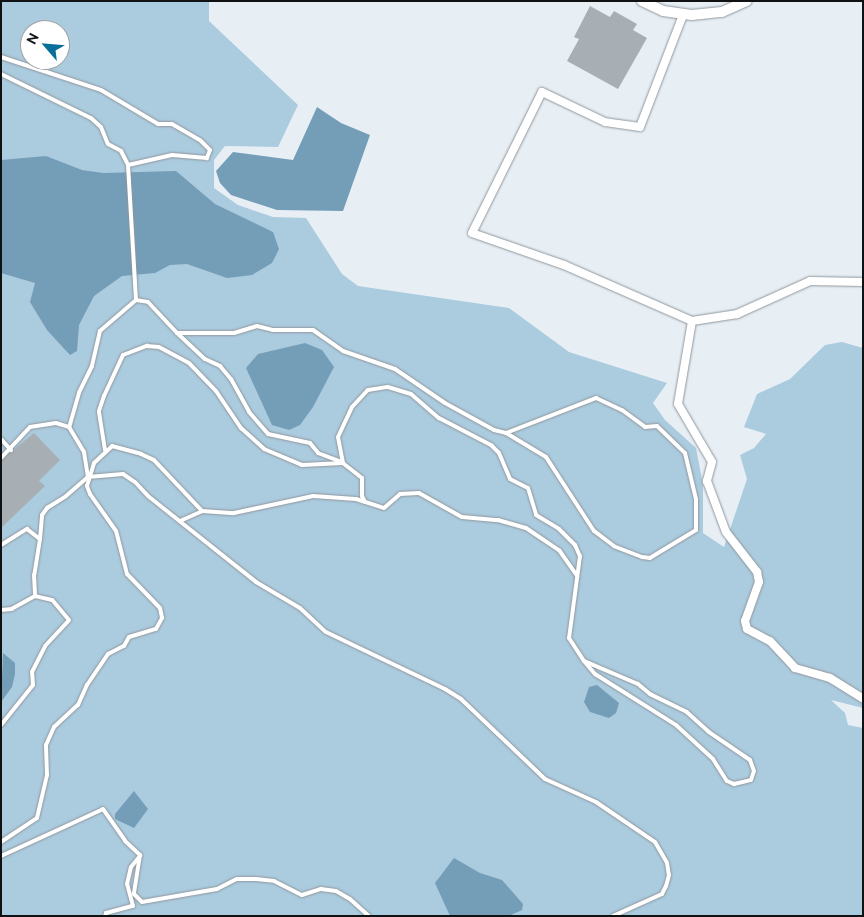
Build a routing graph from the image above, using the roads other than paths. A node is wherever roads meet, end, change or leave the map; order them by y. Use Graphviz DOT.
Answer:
graph roads {
  1 [pos="642,1"];
  2 [pos="747,1"];
  3 [pos="683,15"];
  4 [pos="1,57"];
  5 [pos="1,74"];
  6 [pos="128,164"];
  7 [pos="863,282"];
  8 [pos="136,300"];
  9 [pos="692,321"];
  10 [pos="177,333"];
  11 [pos="69,427"];
  12 [pos="506,433"];
  13 [pos="1,439"];
  14 [pos="12,449"];
  15 [pos="105,450"];
  16 [pos="1,458"];
  17 [pos="343,463"];
  18 [pos="88,477"];
  19 [pos="366,502"];
  20 [pos="202,511"];
  21 [pos="180,521"];
  22 [pos="40,540"];
  23 [pos="1,545"];
  24 [pos="577,576"];
  25 [pos="35,596"];
  26 [pos="1,610"];
  27 [pos="584,661"];
  28 [pos="863,699"];
  29 [pos="1,725"];
  30 [pos="1,842"];
  31 [pos="140,855"];
  32 [pos="1,856"];
  33 [pos="106,916"];
  34 [pos="369,916"];
  35 [pos="613,916"];
  1 -- 3 [label="street"];
  2 -- 3 [label="street"];
  3 -- 9 [label="street"];
  4 -- 6 [label="lane"];
  5 -- 6 [label="lane"];
  6 -- 8 [label="lane"];
  7 -- 9 [label="street"];
  8 -- 10 [label="lane"];
  8 -- 11 [label="lane"];
  9 -- 28 [label="street"];
  10 -- 12 [label="lane"];
  10 -- 17 [label="lane"];
  11 -- 14 [label="lane"];
  11 -- 18 [label="lane"];
  12 -- 12 [label="lane"];
  13 -- 14 [label="lane"];
  14 -- 16 [label="lane"];
  15 -- 17 [label="lane"];
  15 -- 18 [label="lane"];
  15 -- 20 [label="lane"];
  17 -- 19 [label="lane"];
  17 -- 24 [label="lane"];
  18 -- 21 [label="lane"];
  18 -- 22 [label="lane"];
  18 -- 30 [label="lane"];
  19 -- 20 [label="lane"];
  19 -- 24 [label="lane"];
  20 -- 21 [label="lane"];
  21 -- 35 [label="lane"];
  22 -- 23 [label="lane"];
  22 -- 25 [label="lane"];
  24 -- 27 [label="lane"];
  25 -- 26 [label="lane"];
  25 -- 29 [label="lane"];
  27 -- 27 [label="lane"];
  31 -- 32 [label="lane"];
  31 -- 33 [label="lane"];
  31 -- 34 [label="lane"];
}
